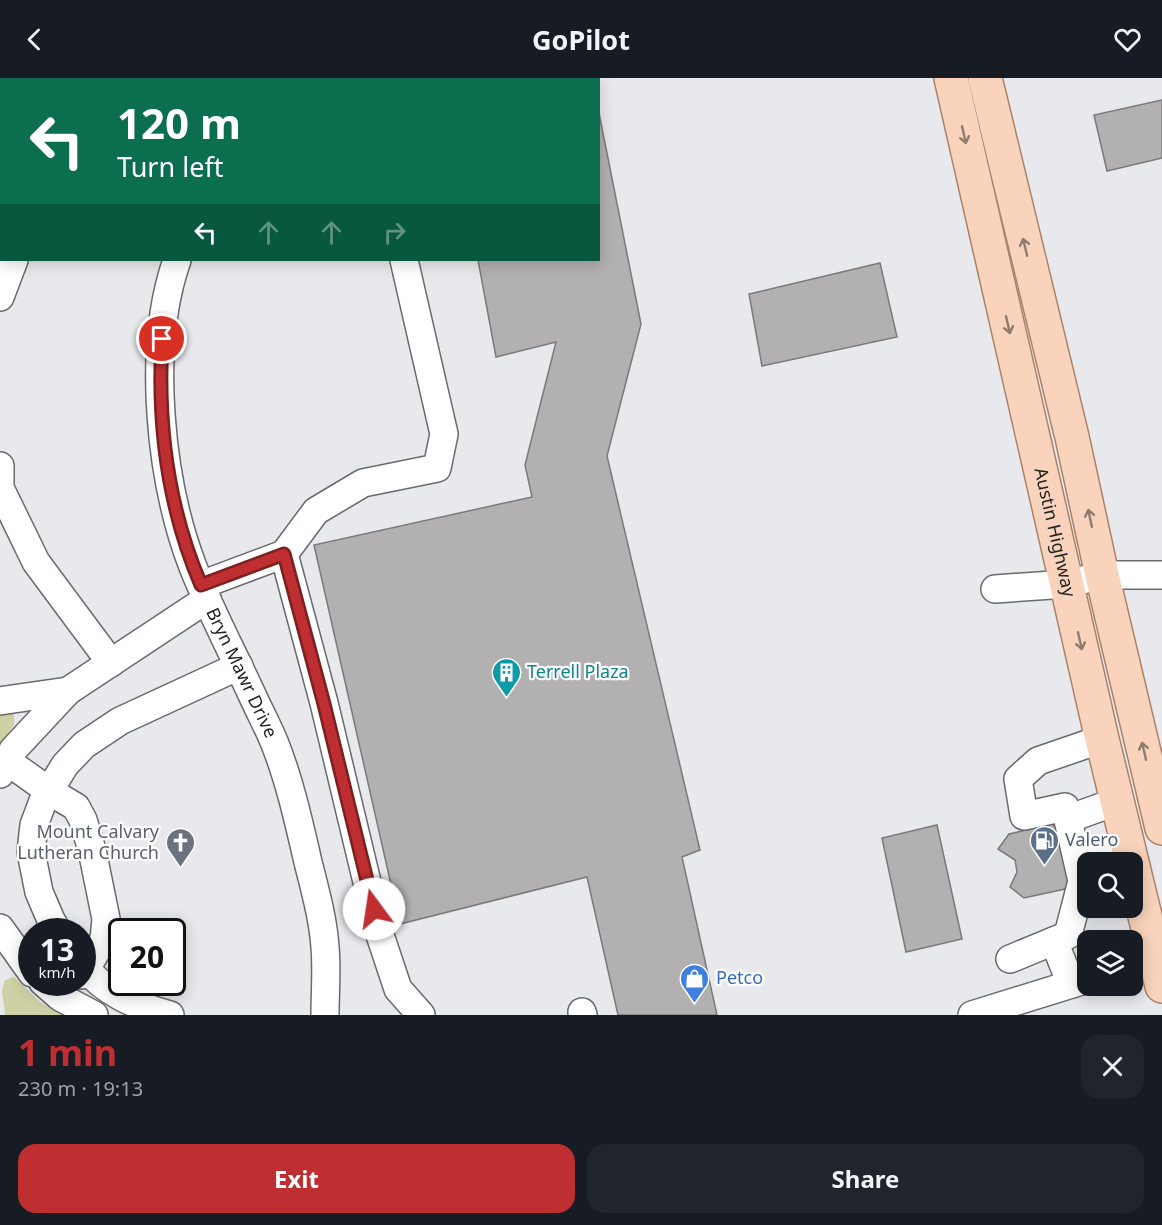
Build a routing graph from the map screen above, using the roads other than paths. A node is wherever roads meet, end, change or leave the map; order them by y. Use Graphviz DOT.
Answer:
graph roads {
  1 [pos="951,78"];
  2 [pos="985,78"];
  3 [pos="14,261"];
  4 [pos="177,261"];
  5 [pos="404,261"];
  6 [pos="0,297"];
  7 [pos="0,466"];
  8 [pos="0,488"];
  9 [pos="284,554"];
  10 [pos="1102,575"];
  11 [pos="1162,575"];
  12 [pos="1067,584"];
  13 [pos="995,589"];
  14 [pos="204,592"];
  15 [pos="111,663"];
  16 [pos="238,666"];
  17 [pos="68,691"];
  18 [pos="0,701"];
  19 [pos="1102,739"];
  20 [pos="3,767"];
  21 [pos="49,791"];
  22 [pos="1118,801"];
  23 [pos="1160,810"];
  24 [pos="1068,819"];
  25 [pos="1129,846"];
  26 [pos="1108,852"];
  27 [pos="1077,853"];
  28 [pos="1077,900"];
  29 [pos="50,918"];
  30 [pos="0,928"];
  31 [pos="1054,940"];
  32 [pos="96,949"];
  33 [pos="18,953"];
  34 [pos="1010,959"];
  35 [pos="1153,966"];
  36 [pos="1077,978"];
  37 [pos="96,981"];
  38 [pos="1077,982"];
  39 [pos="82,996"];
  40 [pos="94,1015"];
  41 [pos="170,1015"];
  42 [pos="325,1015"];
  43 [pos="421,1015"];
  44 [pos="972,1015"];
  1 -- 12 [label="main road, Austin Highway, one-way"];
  10 -- 2 [label="main road, Austin Highway, one-way"];
  3 -- 6 [label="street"];
  4 -- 14 [label="street, Bryn Mawr Drive"];
  5 -- 9 [label="street"];
  7 -- 8 [label="street"];
  8 -- 15 [label="street"];
  9 -- 14 [label="street"];
  9 -- 43 [label="street"];
  10 -- 11 [label="street"];
  10 -- 12 [label="street"];
  23 -- 10 [label="main road, Austin Highway, one-way"];
  12 -- 13 [label="street"];
  12 -- 19 [label="main road, Austin Highway, one-way"];
  14 -- 15 [label="street"];
  14 -- 16 [label="street, Bryn Mawr Drive"];
  15 -- 17 [label="street"];
  16 -- 21 [label="street"];
  16 -- 42 [label="street, Bryn Mawr Drive"];
  17 -- 18 [label="street"];
  17 -- 20 [label="street"];
  19 -- 22 [label="main road, Austin Highway"];
  19 -- 24 [label="street"];
  20 -- 21 [label="street"];
  21 -- 29 [label="street"];
  21 -- 32 [label="street"];
  22 -- 24 [label="street"];
  22 -- 25 [label="main road, Austin Highway"];
  24 -- 27 [label="street"];
  25 -- 26 [label="street"];
  25 -- 35 [label="main road, Austin Highway"];
  28 -- 31 [label="street"];
  30 -- 33 [label="street"];
  31 -- 34 [label="street"];
  31 -- 36 [label="street"];
  37 -- 41 [label="street"];
  38 -- 44 [label="street"];
  39 -- 40 [label="street"];
}
